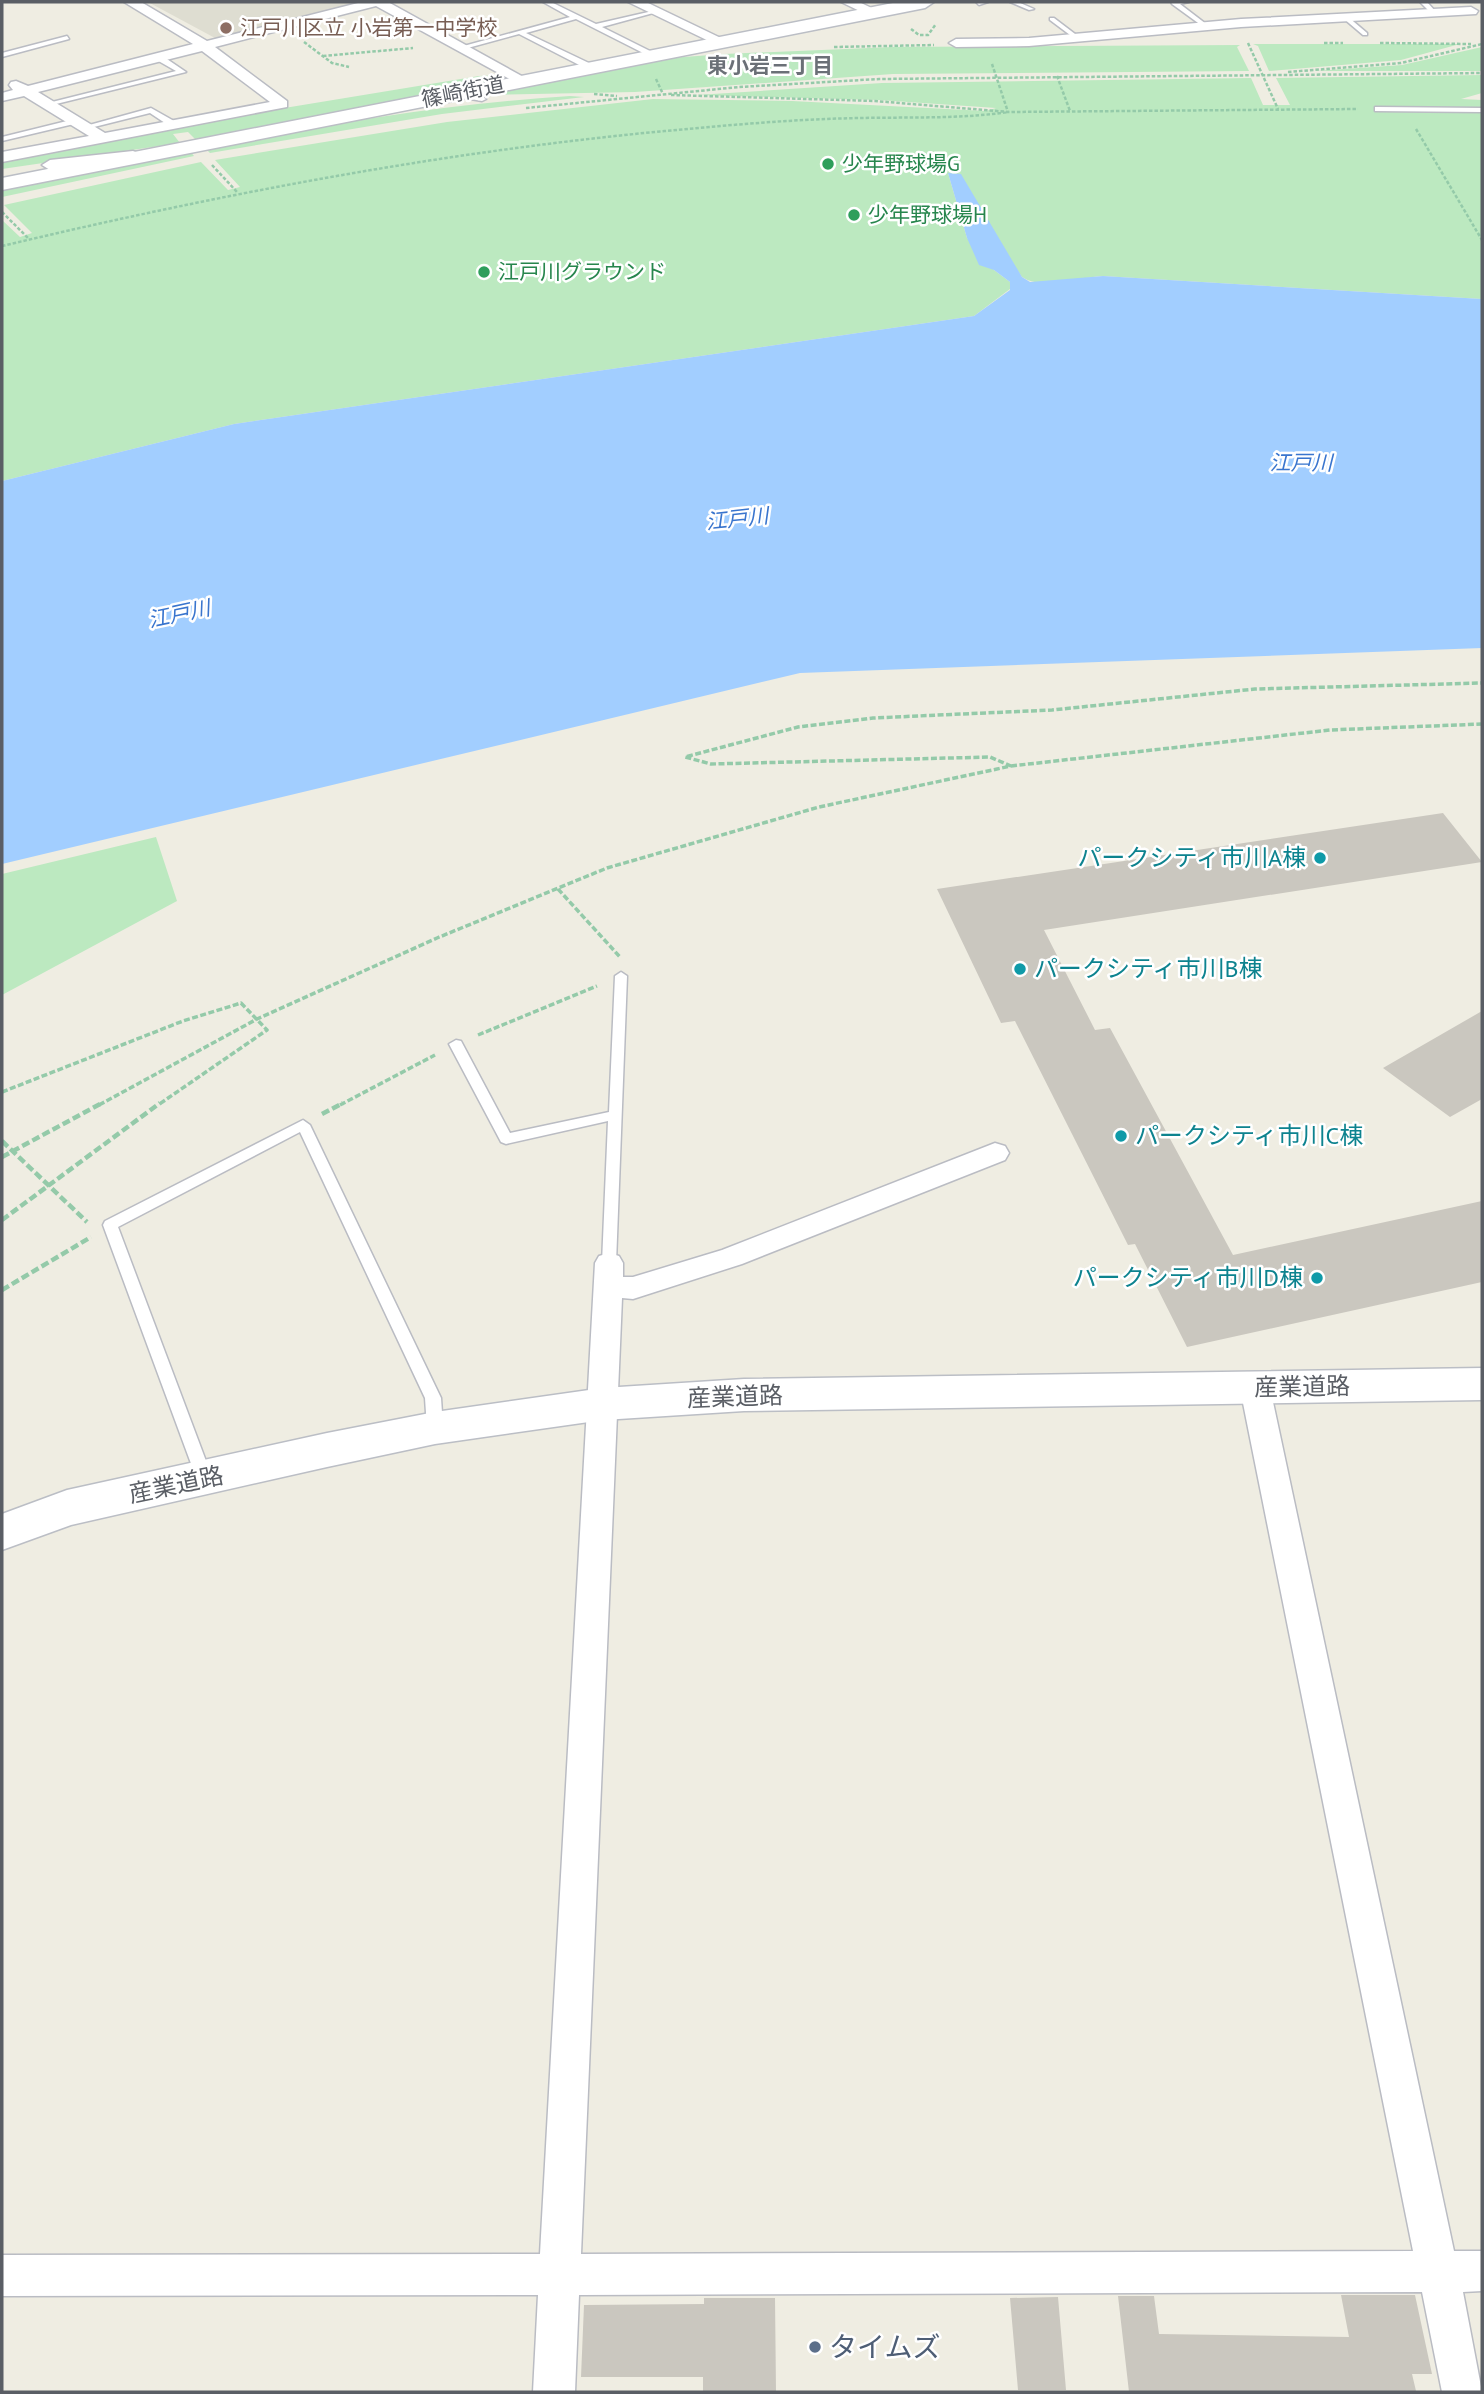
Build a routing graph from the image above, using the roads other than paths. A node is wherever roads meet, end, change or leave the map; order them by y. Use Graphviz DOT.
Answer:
graph roads {
  1 [pos="131,2"];
  2 [pos="377,2"];
  3 [pos="546,2"];
  4 [pos="635,2"];
  5 [pos="848,2"];
  6 [pos="925,2"];
  7 [pos="1013,2"];
  8 [pos="1186,2"];
  9 [pos="1281,2"];
  10 [pos="1423,2"];
  11 [pos="680,5"];
  12 [pos="1031,9"];
  13 [pos="655,11"];
  14 [pos="1471,11"];
  15 [pos="873,12"];
  16 [pos="1434,13"];
  17 [pos="577,17"];
  18 [pos="1345,17"];
  19 [pos="1052,19"];
  20 [pos="1303,19"];
  21 [pos="596,26"];
  22 [pos="1207,26"];
  23 [pos="520,32"];
  24 [pos="1365,34"];
  25 [pos="1076,37"];
  26 [pos="67,38"];
  27 [pos="720,41"];
  28 [pos="956,43"];
  29 [pos="205,46"];
  30 [pos="464,47"];
  31 [pos="652,54"];
  32 [pos="2,55"];
  33 [pos="158,57"];
  34 [pos="588,66"];
  35 [pos="2,77"];
  36 [pos="522,80"];
  37 [pos="26,91"];
  38 [pos="455,93"];
  39 [pos="2,97"];
  40 [pos="482,99"];
  41 [pos="48,104"];
  42 [pos="1378,109"];
  43 [pos="1482,110"];
  44 [pos="171,123"];
  45 [pos="80,124"];
  46 [pos="101,137"];
  47 [pos="2,139"];
  48 [pos="133,156"];
  49 [pos="2,157"];
  50 [pos="2,171"];
  51 [pos="2,184"];
  52 [pos="621,976"];
  53 [pos="456,1044"];
  54 [pos="616,1115"];
  55 [pos="995,1153"];
  56 [pos="608,1275"];
  57 [pos="1482,1384"];
  58 [pos="1255,1388"];
  59 [pos="603,1404"];
  60 [pos="435,1428"];
  61 [pos="205,1479"];
  62 [pos="2,1532"];
  63 [pos="1438,2270"];
  64 [pos="1482,2271"];
  65 [pos="560,2275"];
  66 [pos="2,2276"];
  67 [pos="554,2392"];
  68 [pos="1463,2392"];
  1 -- 29 [label="street"];
  2 -- 29 [label="street"];
  2 -- 30 [label="street"];
  3 -- 17 [label="lane"];
  4 -- 13 [label="street"];
  5 -- 15 [label="street"];
  6 -- 15 [label="main road, 篠崎街道"];
  7 -- 12 [label="lane"];
  8 -- 22 [label="lane"];
  9 -- 20 [label="street"];
  10 -- 16 [label="lane"];
  11 -- 13 [label="street"];
  13 -- 21 [label="lane"];
  13 -- 27 [label="street"];
  14 -- 16 [label="street"];
  15 -- 27 [label="main road, 篠崎街道"];
  16 -- 18 [label="street"];
  17 -- 21 [label="lane"];
  17 -- 23 [label="lane"];
  18 -- 20 [label="street"];
  18 -- 24 [label="lane"];
  19 -- 25 [label="lane"];
  20 -- 22 [label="street"];
  21 -- 31 [label="lane"];
  22 -- 25 [label="street"];
  23 -- 30 [label="lane"];
  23 -- 34 [label="lane"];
  25 -- 28 [label="street"];
  26 -- 32 [label="lane"];
  27 -- 31 [label="main road, 篠崎街道"];
  29 -- 33 [label="street"];
  29 -- 44 [label="street"];
  30 -- 36 [label="street"];
  31 -- 34 [label="main road, 篠崎街道"];
  33 -- 37 [label="street"];
  33 -- 41 [label="lane"];
  34 -- 36 [label="main road, 篠崎街道"];
  35 -- 37 [label="street"];
  36 -- 38 [label="main road, 篠崎街道"];
  37 -- 39 [label="street"];
  37 -- 41 [label="street"];
  38 -- 40 [label="lane"];
  38 -- 48 [label="main road, 篠崎街道"];
  41 -- 45 [label="street"];
  42 -- 43 [label="lane"];
  44 -- 45 [label="lane"];
  44 -- 46 [label="street"];
  45 -- 46 [label="street"];
  45 -- 47 [label="lane"];
  46 -- 49 [label="street"];
  48 -- 50 [label="street"];
  48 -- 51 [label="main road, 篠崎街道"];
  52 -- 54 [label="lane"];
  53 -- 54 [label="lane"];
  54 -- 56 [label="lane"];
  55 -- 56 [label="street"];
  56 -- 59 [label="street"];
  57 -- 58 [label="main road, 産業道路"];
  58 -- 59 [label="main road, 産業道路"];
  58 -- 63 [label="street"];
  59 -- 60 [label="main road, 産業道路"];
  59 -- 65 [label="street"];
  60 -- 61 [label="main road, 産業道路"];
  60 -- 61 [label="lane"];
  61 -- 62 [label="main road, 産業道路"];
  63 -- 64 [label="street"];
  63 -- 65 [label="street"];
  63 -- 68 [label="street"];
  65 -- 66 [label="street"];
  65 -- 67 [label="street"];
}
